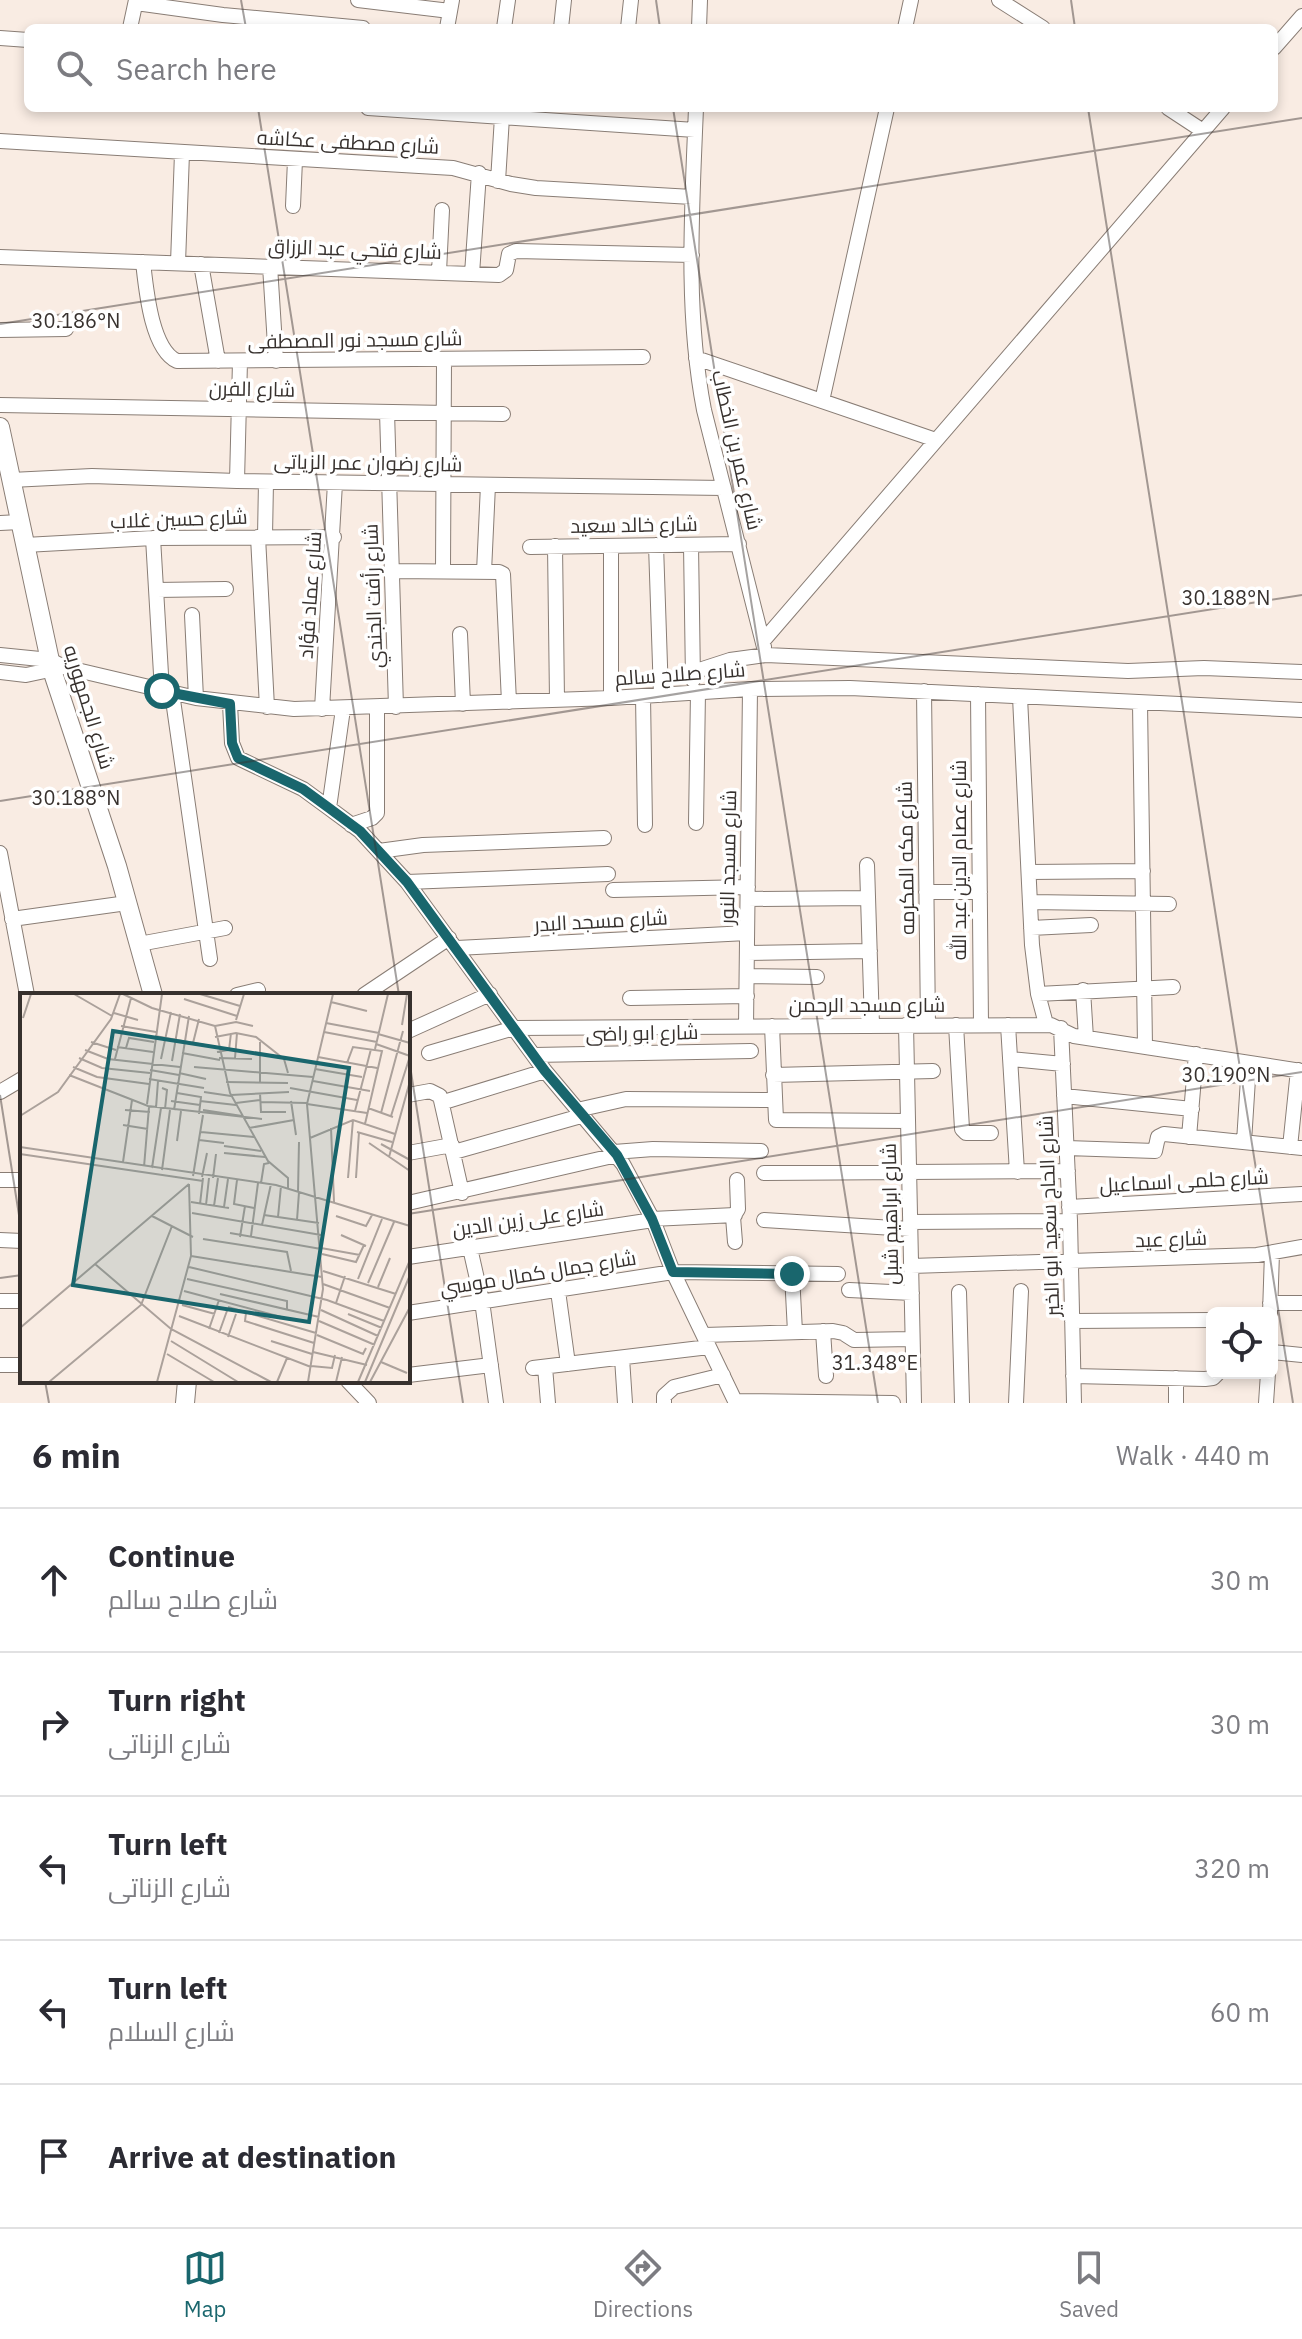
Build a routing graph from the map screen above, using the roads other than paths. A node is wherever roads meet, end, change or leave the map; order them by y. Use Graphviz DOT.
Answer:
graph roads {
  1 [pos="358,0"];
  2 [pos="508,0"];
  3 [pos="564,0"];
  4 [pos="631,0"];
  5 [pos="700,0"];
  6 [pos="911,0"];
  7 [pos="999,0"];
  8 [pos="136,2"];
  9 [pos="451,5"];
  10 [pos="1302,16"];
  11 [pos="131,24"];
  12 [pos="320,24"];
  13 [pos="505,24"];
  14 [pos="561,24"];
  15 [pos="628,24"];
  16 [pos="699,24"];
  17 [pos="906,24"];
  18 [pos="1037,24"];
  19 [pos="0,38"];
  20 [pos="24,40"];
  21 [pos="1278,43"];
  22 [pos="428,112"];
  23 [pos="696,112"];
  24 [pos="886,112"];
  25 [pos="1174,112"];
  26 [pos="1220,112"];
  27 [pos="533,114"];
  28 [pos="589,116"];
  29 [pos="502,117"];
  30 [pos="695,130"];
  31 [pos="1203,131"];
  32 [pos="0,141"];
  33 [pos="182,153"];
  34 [pos="295,160"];
  35 [pos="479,173"];
  36 [pos="498,181"];
  37 [pos="692,197"];
  38 [pos="293,206"];
  39 [pos="442,210"];
  40 [pos="692,255"];
  41 [pos="0,257"];
  42 [pos="143,262"];
  43 [pos="178,263"];
  44 [pos="201,264"];
  45 [pos="270,266"];
  46 [pos="439,272"];
  47 [pos="472,274"];
  48 [pos="66,329"];
  49 [pos="0,330"];
  50 [pos="643,357"];
  51 [pos="696,358"];
  52 [pos="444,359"];
  53 [pos="218,361"];
  54 [pos="240,361"];
  55 [pos="276,361"];
  56 [pos="822,401"];
  57 [pos="0,405"];
  58 [pos="239,409"];
  59 [pos="387,412"];
  60 [pos="444,413"];
  61 [pos="503,414"];
  62 [pos="0,427"];
  63 [pos="936,440"];
  64 [pos="11,480"];
  65 [pos="237,481"];
  66 [pos="266,482"];
  67 [pos="335,483"];
  68 [pos="390,484"];
  69 [pos="443,484"];
  70 [pos="488,485"];
  71 [pos="724,488"];
  72 [pos="20,522"];
  73 [pos="0,523"];
  74 [pos="261,536"];
  75 [pos="334,537"];
  76 [pos="153,538"];
  77 [pos="739,544"];
  78 [pos="25,545"];
  79 [pos="656,545"];
  80 [pos="691,545"];
  81 [pos="555,546"];
  82 [pos="611,546"];
  83 [pos="530,547"];
  84 [pos="392,571"];
  85 [pos="443,571"];
  86 [pos="484,572"];
  87 [pos="226,589"];
  88 [pos="156,590"];
  89 [pos="192,615"];
  90 [pos="460,634"];
  91 [pos="764,648"];
  92 [pos="0,655"];
  93 [pos="55,666"];
  94 [pos="0,672"];
  95 [pos="693,672"];
  96 [pos="1302,672"];
  97 [pos="750,689"];
  98 [pos="924,691"];
  99 [pos="167,692"];
  100 [pos="696,692"];
  101 [pos="978,694"];
  102 [pos="661,695"];
  103 [pos="643,696"];
  104 [pos="1020,697"];
  105 [pos="196,698"];
  106 [pos="611,698"];
  107 [pos="557,700"];
  108 [pos="509,702"];
  109 [pos="1140,703"];
  110 [pos="230,704"];
  111 [pos="463,704"];
  112 [pos="267,707"];
  113 [pos="396,707"];
  114 [pos="377,708"];
  115 [pos="322,709"];
  116 [pos="343,709"];
  117 [pos="1302,710"];
  118 [pos="329,808"];
  119 [pos="696,823"];
  120 [pos="351,825"];
  121 [pos="645,825"];
  122 [pos="604,838"];
  123 [pos="379,851"];
  124 [pos="0,853"];
  125 [pos="867,865"];
  126 [pos="1143,871"];
  127 [pos="1029,872"];
  128 [pos="608,874"];
  129 [pos="407,882"];
  130 [pos="613,890"];
  131 [pos="926,892"];
  132 [pos="980,892"];
  133 [pos="748,893"];
  134 [pos="868,898"];
  135 [pos="1030,902"];
  136 [pos="127,903"];
  137 [pos="1144,904"];
  138 [pos="1169,904"];
  139 [pos="12,919"];
  140 [pos="1091,925"];
  141 [pos="225,928"];
  142 [pos="1031,928"];
  143 [pos="206,932"];
  144 [pos="747,933"];
  145 [pos="453,943"];
  146 [pos="139,944"];
  147 [pos="870,951"];
  148 [pos="747,953"];
  149 [pos="210,959"];
  150 [pos="747,976"];
  151 [pos="817,977"];
  152 [pos="1173,987"];
  153 [pos="1146,988"];
  154 [pos="258,990"];
  155 [pos="1083,990"];
  156 [pos="27,993"];
  157 [pos="150,993"];
  158 [pos="245,993"];
  159 [pos="367,993"];
  160 [pos="490,994"];
  161 [pos="1038,994"];
  162 [pos="747,996"];
  163 [pos="630,998"];
  164 [pos="872,1025"];
  165 [pos="906,1025"];
  166 [pos="928,1025"];
  167 [pos="956,1025"];
  168 [pos="981,1025"];
  169 [pos="1008,1025"];
  170 [pos="746,1026"];
  171 [pos="772,1026"];
  172 [pos="1053,1026"];
  173 [pos="514,1028"];
  174 [pos="410,1030"];
  175 [pos="1086,1038"];
  176 [pos="1145,1046"];
  177 [pos="751,1051"];
  178 [pos="429,1053"];
  179 [pos="1196,1054"];
  180 [pos="534,1055"];
  181 [pos="1010,1059"];
  182 [pos="1249,1063"];
  183 [pos="1063,1064"];
  184 [pos="1300,1070"];
  185 [pos="545,1071"];
  186 [pos="933,1071"];
  187 [pos="907,1072"];
  188 [pos="773,1075"];
  189 [pos="20,1080"];
  190 [pos="0,1092"];
  191 [pos="410,1095"];
  192 [pos="1064,1096"];
  193 [pos="774,1100"];
  194 [pos="444,1102"];
  195 [pos="1192,1109"];
  196 [pos="579,1113"];
  197 [pos="908,1121"];
  198 [pos="991,1133"];
  199 [pos="1189,1137"];
  200 [pos="1244,1142"];
  201 [pos="1296,1147"];
  202 [pos="453,1148"];
  203 [pos="1067,1148"];
  204 [pos="761,1151"];
  205 [pos="410,1153"];
  206 [pos="615,1153"];
  207 [pos="1068,1171"];
  208 [pos="909,1172"];
  209 [pos="1017,1172"];
  210 [pos="764,1173"];
  211 [pos="737,1180"];
  212 [pos="462,1193"];
  213 [pos="1302,1194"];
  214 [pos="410,1203"];
  215 [pos="1070,1214"];
  216 [pos="735,1215"];
  217 [pos="653,1220"];
  218 [pos="764,1220"];
  219 [pos="910,1226"];
  220 [pos="0,1240"];
  221 [pos="20,1241"];
  222 [pos="735,1242"];
  223 [pos="1302,1247"];
  224 [pos="470,1248"];
  225 [pos="1272,1253"];
  226 [pos="410,1257"];
  227 [pos="1071,1263"];
  228 [pos="911,1266"];
  229 [pos="673,1272"];
  230 [pos="792,1274"];
  231 [pos="838,1274"];
  232 [pos="849,1290"];
  233 [pos="558,1291"];
  234 [pos="1021,1291"];
  235 [pos="959,1292"];
  236 [pos="912,1293"];
  237 [pos="482,1301"];
  238 [pos="1302,1303"];
  239 [pos="1270,1307"];
  240 [pos="1276,1307"];
  241 [pos="410,1313"];
  242 [pos="1206,1320"];
  243 [pos="1072,1321"];
  244 [pos="823,1331"];
  245 [pos="795,1332"];
  246 [pos="912,1339"];
  247 [pos="706,1341"];
  248 [pos="1278,1353"];
  249 [pos="1302,1355"];
  250 [pos="622,1358"];
  251 [pos="568,1364"];
  252 [pos="491,1365"];
  253 [pos="410,1375"];
  254 [pos="723,1375"];
  255 [pos="826,1376"];
  256 [pos="1073,1376"];
  257 [pos="1176,1378"];
  258 [pos="1206,1378"];
  259 [pos="1268,1379"];
  260 [pos="187,1383"];
  261 [pos="350,1383"];
  262 [pos="736,1402"];
  263 [pos="810,1402"];
  264 [pos="185,1403"];
  265 [pos="369,1403"];
  266 [pos="496,1403"];
  267 [pos="548,1403"];
  268 [pos="625,1403"];
  269 [pos="664,1403"];
  270 [pos="860,1403"];
  271 [pos="893,1403"];
  272 [pos="914,1403"];
  273 [pos="962,1403"];
  274 [pos="1016,1403"];
  275 [pos="1074,1403"];
  276 [pos="1176,1403"];
  277 [pos="1266,1403"];
  1 -- 9 [label="street"];
  2 -- 13 [label="street"];
  3 -- 14 [label="street"];
  4 -- 15 [label="street"];
  5 -- 16 [label="street"];
  6 -- 17 [label="street"];
  7 -- 18 [label="street"];
  8 -- 11 [label="street"];
  8 -- 12 [label="street"];
  10 -- 21 [label="street"];
  19 -- 20 [label="street"];
  22 -- 29 [label="street"];
  23 -- 30 [label="street, شارع عمر بن الخطاب"];
  24 -- 56 [label="street"];
  25 -- 31 [label="street"];
  26 -- 31 [label="street"];
  27 -- 28 [label="street"];
  27 -- 29 [label="street"];
  28 -- 30 [label="street"];
  29 -- 36 [label="street"];
  30 -- 37 [label="street, شارع عمر بن الخطاب"];
  31 -- 63 [label="street"];
  32 -- 33 [label="street, شارع مصطفى عكاشه"];
  33 -- 34 [label="street, شارع مصطفى عكاشه"];
  33 -- 43 [label="street"];
  34 -- 35 [label="street, شارع مصطفى عكاشه"];
  34 -- 38 [label="street"];
  35 -- 36 [label="street, شارع مصطفى عكاشه"];
  35 -- 47 [label="street"];
  36 -- 37 [label="street, شارع مصطفى عكاشه"];
  37 -- 40 [label="street, شارع عمر بن الخطاب"];
  39 -- 46 [label="street"];
  40 -- 47 [label="street, شارع فتحي عبد الرزاق"];
  40 -- 51 [label="street, شارع عمر بن الخطاب"];
  41 -- 42 [label="street, شارع فتحي عبد الرزاق"];
  42 -- 43 [label="street, شارع فتحي عبد الرزاق"];
  42 -- 53 [label="street, شارع مسجد نور المصطفى"];
  43 -- 44 [label="street, شارع فتحي عبد الرزاق"];
  44 -- 45 [label="street, شارع فتحي عبد الرزاق"];
  44 -- 53 [label="street"];
  45 -- 46 [label="street, شارع فتحي عبد الرزاق"];
  45 -- 55 [label="street"];
  46 -- 47 [label="street, شارع فتحي عبد الرزاق"];
  48 -- 49 [label="street"];
  50 -- 52 [label="street, شارع مسجد نور المصطفى"];
  51 -- 56 [label="street"];
  51 -- 71 [label="street, شارع عمر بن الخطاب"];
  52 -- 55 [label="street, شارع مسجد نور المصطفى"];
  52 -- 60 [label="street"];
  53 -- 54 [label="street, شارع مسجد نور المصطفى"];
  54 -- 55 [label="street, شارع مسجد نور المصطفى"];
  54 -- 58 [label="street"];
  56 -- 63 [label="street"];
  57 -- 58 [label="street, شارع الفرن"];
  58 -- 59 [label="street, شارع الفرن"];
  58 -- 65 [label="street"];
  59 -- 60 [label="street, شارع الفرن"];
  59 -- 68 [label="street, شارع رأفت الجندي"];
  60 -- 61 [label="street, شارع الفرن"];
  60 -- 69 [label="street"];
  62 -- 64 [label="main road, شارع الجمهوريه"];
  63 -- 91 [label="street"];
  64 -- 65 [label="street, شارع رضوان عمر الزياتى"];
  64 -- 72 [label="main road, شارع الجمهوريه"];
  65 -- 66 [label="street, شارع رضوان عمر الزياتى"];
  66 -- 67 [label="street, شارع رضوان عمر الزياتى"];
  66 -- 74 [label="street"];
  67 -- 68 [label="street, شارع رضوان عمر الزياتى"];
  67 -- 75 [label="street, شارع عماد فؤاد"];
  68 -- 69 [label="street, شارع رضوان عمر الزياتى"];
  68 -- 84 [label="street, شارع رأفت الجندي"];
  69 -- 70 [label="street, شارع رضوان عمر الزياتى"];
  69 -- 85 [label="street"];
  70 -- 71 [label="street, شارع رضوان عمر الزياتى"];
  70 -- 86 [label="street"];
  71 -- 77 [label="street, شارع عمر بن الخطاب"];
  72 -- 73 [label="street"];
  72 -- 78 [label="main road, شارع الجمهوريه"];
  74 -- 75 [label="street, شارع حسين غلاب"];
  74 -- 76 [label="street, شارع حسين غلاب"];
  74 -- 112 [label="street"];
  75 -- 115 [label="street, شارع عماد فؤاد"];
  76 -- 78 [label="street, شارع حسين غلاب"];
  76 -- 88 [label="street"];
  77 -- 80 [label="street, شارع خالد سعيد"];
  77 -- 91 [label="street, شارع عمر بن الخطاب"];
  78 -- 93 [label="main road, شارع الجمهوريه"];
  79 -- 80 [label="street, شارع خالد سعيد"];
  79 -- 82 [label="street, شارع خالد سعيد"];
  79 -- 102 [label="street"];
  80 -- 95 [label="street"];
  81 -- 82 [label="street, شارع خالد سعيد"];
  81 -- 83 [label="street, شارع خالد سعيد"];
  81 -- 107 [label="street"];
  82 -- 106 [label="street"];
  84 -- 85 [label="street"];
  84 -- 113 [label="street, شارع رأفت الجندي"];
  85 -- 86 [label="street"];
  86 -- 108 [label="street"];
  87 -- 88 [label="street"];
  88 -- 99 [label="street"];
  89 -- 105 [label="street"];
  90 -- 111 [label="street"];
  91 -- 95 [label="street"];
  91 -- 96 [label="street"];
  92 -- 93 [label="street"];
  93 -- 94 [label="street"];
  93 -- 99 [label="street, شارع صلاح سالم"];
  93 -- 136 [label="main road, شارع الجمهوريه"];
  95 -- 100 [label="street"];
  97 -- 98 [label="street, شارع صلاح سالم"];
  97 -- 100 [label="street, شارع صلاح سالم"];
  97 -- 133 [label="street, شارع مسجد النور"];
  98 -- 101 [label="street, شارع صلاح سالم"];
  98 -- 131 [label="street, شارع مكه المكرمه"];
  99 -- 105 [label="street, شارع صلاح سالم"];
  99 -- 143 [label="street"];
  100 -- 102 [label="street, شارع صلاح سالم"];
  100 -- 119 [label="street"];
  101 -- 104 [label="street, شارع صلاح سالم"];
  101 -- 132 [label="street, شارع عصام الدين عبد الله"];
  102 -- 103 [label="street, شارع صلاح سالم"];
  103 -- 106 [label="street, شارع صلاح سالم"];
  103 -- 121 [label="street"];
  104 -- 109 [label="street, شارع صلاح سالم"];
  104 -- 127 [label="street, شارع الحاج سعيد ابو الخير"];
  105 -- 110 [label="street, شارع صلاح سالم"];
  106 -- 107 [label="street, شارع صلاح سالم"];
  107 -- 108 [label="street, شارع صلاح سالم"];
  108 -- 111 [label="street, شارع صلاح سالم"];
  109 -- 117 [label="street, شارع صلاح سالم"];
  109 -- 126 [label="street"];
  110 -- 112 [label="street, شارع صلاح سالم"];
  110 -- 118 [label="street"];
  111 -- 113 [label="street, شارع صلاح سالم"];
  112 -- 115 [label="street, شارع صلاح سالم"];
  113 -- 114 [label="street, شارع صلاح سالم"];
  114 -- 116 [label="street, شارع صلاح سالم"];
  114 -- 120 [label="street"];
  115 -- 116 [label="street, شارع صلاح سالم"];
  116 -- 118 [label="street"];
  118 -- 120 [label="street"];
  120 -- 123 [label="street"];
  122 -- 123 [label="street"];
  123 -- 129 [label="street"];
  124 -- 139 [label="street"];
  125 -- 134 [label="street"];
  126 -- 127 [label="street"];
  126 -- 137 [label="street"];
  127 -- 135 [label="street, شارع الحاج سعيد ابو الخير"];
  128 -- 129 [label="street"];
  129 -- 145 [label="street"];
  130 -- 133 [label="street"];
  131 -- 132 [label="street"];
  131 -- 166 [label="street, شارع مكه المكرمه"];
  132 -- 168 [label="street, شارع عصام الدين عبد الله"];
  133 -- 134 [label="street"];
  133 -- 144 [label="street, شارع مسجد النور"];
  134 -- 147 [label="street"];
  135 -- 137 [label="street"];
  135 -- 142 [label="street, شارع الحاج سعيد ابو الخير"];
  136 -- 139 [label="street"];
  136 -- 146 [label="main road, شارع الجمهوريه"];
  137 -- 138 [label="street"];
  137 -- 153 [label="street"];
  139 -- 156 [label="street"];
  140 -- 142 [label="street"];
  141 -- 143 [label="street"];
  142 -- 161 [label="street, شارع الحاج سعيد ابو الخير"];
  143 -- 146 [label="street"];
  143 -- 149 [label="street"];
  144 -- 145 [label="street, شارع مسجد البدر"];
  144 -- 148 [label="street, شارع مسجد النور"];
  145 -- 159 [label="street"];
  145 -- 160 [label="street"];
  146 -- 157 [label="main road, شارع الجمهوريه"];
  147 -- 148 [label="street"];
  147 -- 164 [label="street"];
  148 -- 150 [label="street, شارع مسجد النور"];
  150 -- 151 [label="street"];
  150 -- 162 [label="street, شارع مسجد النور"];
  152 -- 153 [label="street"];
  153 -- 155 [label="street"];
  153 -- 176 [label="street"];
  154 -- 158 [label="street"];
  155 -- 161 [label="street"];
  155 -- 175 [label="street"];
  160 -- 173 [label="street"];
  160 -- 174 [label="street"];
  161 -- 172 [label="street, شارع الحاج سعيد ابو الخير"];
  162 -- 163 [label="street"];
  162 -- 170 [label="street, شارع مسجد النور"];
  164 -- 165 [label="street, شارع مسجد الرحمن"];
  164 -- 171 [label="street, شارع مسجد الرحمن"];
  165 -- 166 [label="street, شارع مسجد الرحمن"];
  165 -- 187 [label="street, شارع ابراهيم شبل"];
  166 -- 167 [label="street, شارع مسجد الرحمن"];
  167 -- 168 [label="street, شارع مسجد الرحمن"];
  167 -- 198 [label="street"];
  168 -- 169 [label="street, شارع مسجد الرحمن"];
  169 -- 172 [label="street, شارع مسجد الرحمن"];
  169 -- 181 [label="street"];
  170 -- 171 [label="street, شارع مسجد الرحمن"];
  170 -- 173 [label="street, شارع مسجد الرحمن"];
  171 -- 188 [label="street"];
  172 -- 175 [label="street, شارع مسجد الرحمن"];
  172 -- 183 [label="street, شارع الحاج سعيد ابو الخير"];
  173 -- 178 [label="street, شارع مسجد الرحمن"];
  173 -- 180 [label="street"];
  175 -- 176 [label="street, شارع مسجد الرحمن"];
  176 -- 179 [label="street, شارع مسجد الرحمن"];
  177 -- 180 [label="street, شارع ابو راضى"];
  179 -- 182 [label="street, شارع مسجد الرحمن"];
  179 -- 195 [label="street"];
  180 -- 185 [label="street"];
  181 -- 183 [label="street"];
  181 -- 209 [label="street"];
  182 -- 184 [label="street, شارع مسجد الرحمن"];
  182 -- 200 [label="street"];
  183 -- 192 [label="street, شارع الحاج سعيد ابو الخير"];
  184 -- 201 [label="street"];
  185 -- 194 [label="street"];
  185 -- 196 [label="street"];
  186 -- 187 [label="street"];
  187 -- 188 [label="street"];
  187 -- 197 [label="street, شارع ابراهيم شبل"];
  188 -- 193 [label="street"];
  189 -- 190 [label="street"];
  191 -- 194 [label="street"];
  192 -- 195 [label="street"];
  192 -- 203 [label="street, شارع الحاج سعيد ابو الخير"];
  193 -- 196 [label="street"];
  193 -- 197 [label="street"];
  194 -- 202 [label="street"];
  195 -- 199 [label="street"];
  196 -- 202 [label="street"];
  196 -- 206 [label="street"];
  197 -- 208 [label="street, شارع ابراهيم شبل"];
  199 -- 200 [label="street"];
  199 -- 203 [label="street"];
  200 -- 201 [label="street"];
  202 -- 205 [label="street"];
  202 -- 212 [label="street"];
  203 -- 207 [label="street, شارع الحاج سعيد ابو الخير"];
  204 -- 206 [label="street"];
  206 -- 212 [label="street"];
  206 -- 217 [label="street"];
  207 -- 209 [label="street"];
  207 -- 215 [label="street, شارع الحاج سعيد ابو الخير"];
  208 -- 209 [label="street"];
  208 -- 210 [label="street"];
  208 -- 219 [label="street, شارع ابراهيم شبل"];
  211 -- 216 [label="street"];
  212 -- 214 [label="street"];
  213 -- 215 [label="street, شارع حلمى اسماعيل"];
  215 -- 219 [label="street, شارع حلمى اسماعيل"];
  215 -- 227 [label="street, شارع الحاج سعيد ابو الخير"];
  216 -- 217 [label="street, شارع على زين الدين"];
  216 -- 222 [label="street"];
  217 -- 224 [label="street, شارع على زين الدين"];
  217 -- 229 [label="street"];
  218 -- 219 [label="street, شارع حلمى اسماعيل"];
  219 -- 228 [label="street, شارع ابراهيم شبل"];
  220 -- 221 [label="street"];
  223 -- 225 [label="street, شارع عيد"];
  224 -- 226 [label="street, شارع على زين الدين"];
  224 -- 237 [label="street"];
  225 -- 227 [label="street, شارع عيد"];
  225 -- 239 [label="street"];
  227 -- 228 [label="street, شارع عيد"];
  227 -- 243 [label="street, شارع الحاج سعيد ابو الخير"];
  228 -- 236 [label="street, شارع ابراهيم شبل"];
  229 -- 230 [label="street, شارع جمال كمال موسي"];
  229 -- 233 [label="street, شارع جمال كمال موسي"];
  229 -- 247 [label="street"];
  230 -- 231 [label="street, شارع جمال كمال موسي"];
  230 -- 245 [label="street"];
  232 -- 236 [label="street"];
  233 -- 237 [label="street, شارع جمال كمال موسي"];
  233 -- 251 [label="street"];
  234 -- 274 [label="street"];
  235 -- 273 [label="street"];
  236 -- 246 [label="street, شارع ابراهيم شبل"];
  237 -- 241 [label="street, شارع جمال كمال موسي"];
  237 -- 252 [label="street"];
  238 -- 240 [label="street"];
  242 -- 243 [label="street"];
  243 -- 256 [label="street, شارع الحاج سعيد ابو الخير"];
  244 -- 245 [label="street"];
  244 -- 246 [label="street"];
  244 -- 255 [label="street"];
  245 -- 247 [label="street"];
  246 -- 272 [label="street, شارع ابراهيم شبل"];
  247 -- 250 [label="street"];
  247 -- 254 [label="street"];
  248 -- 249 [label="street"];
  250 -- 251 [label="street"];
  250 -- 268 [label="street"];
  251 -- 267 [label="street"];
  252 -- 253 [label="street"];
  252 -- 266 [label="street"];
  254 -- 262 [label="street"];
  254 -- 269 [label="street"];
  256 -- 257 [label="street"];
  256 -- 275 [label="street, شارع الحاج سعيد ابو الخير"];
  257 -- 258 [label="street"];
  257 -- 276 [label="street"];
  259 -- 277 [label="street"];
  260 -- 264 [label="main road"];
  261 -- 265 [label="street"];
  262 -- 263 [label="street"];
  263 -- 270 [label="street"];
  270 -- 271 [label="street"];
}
